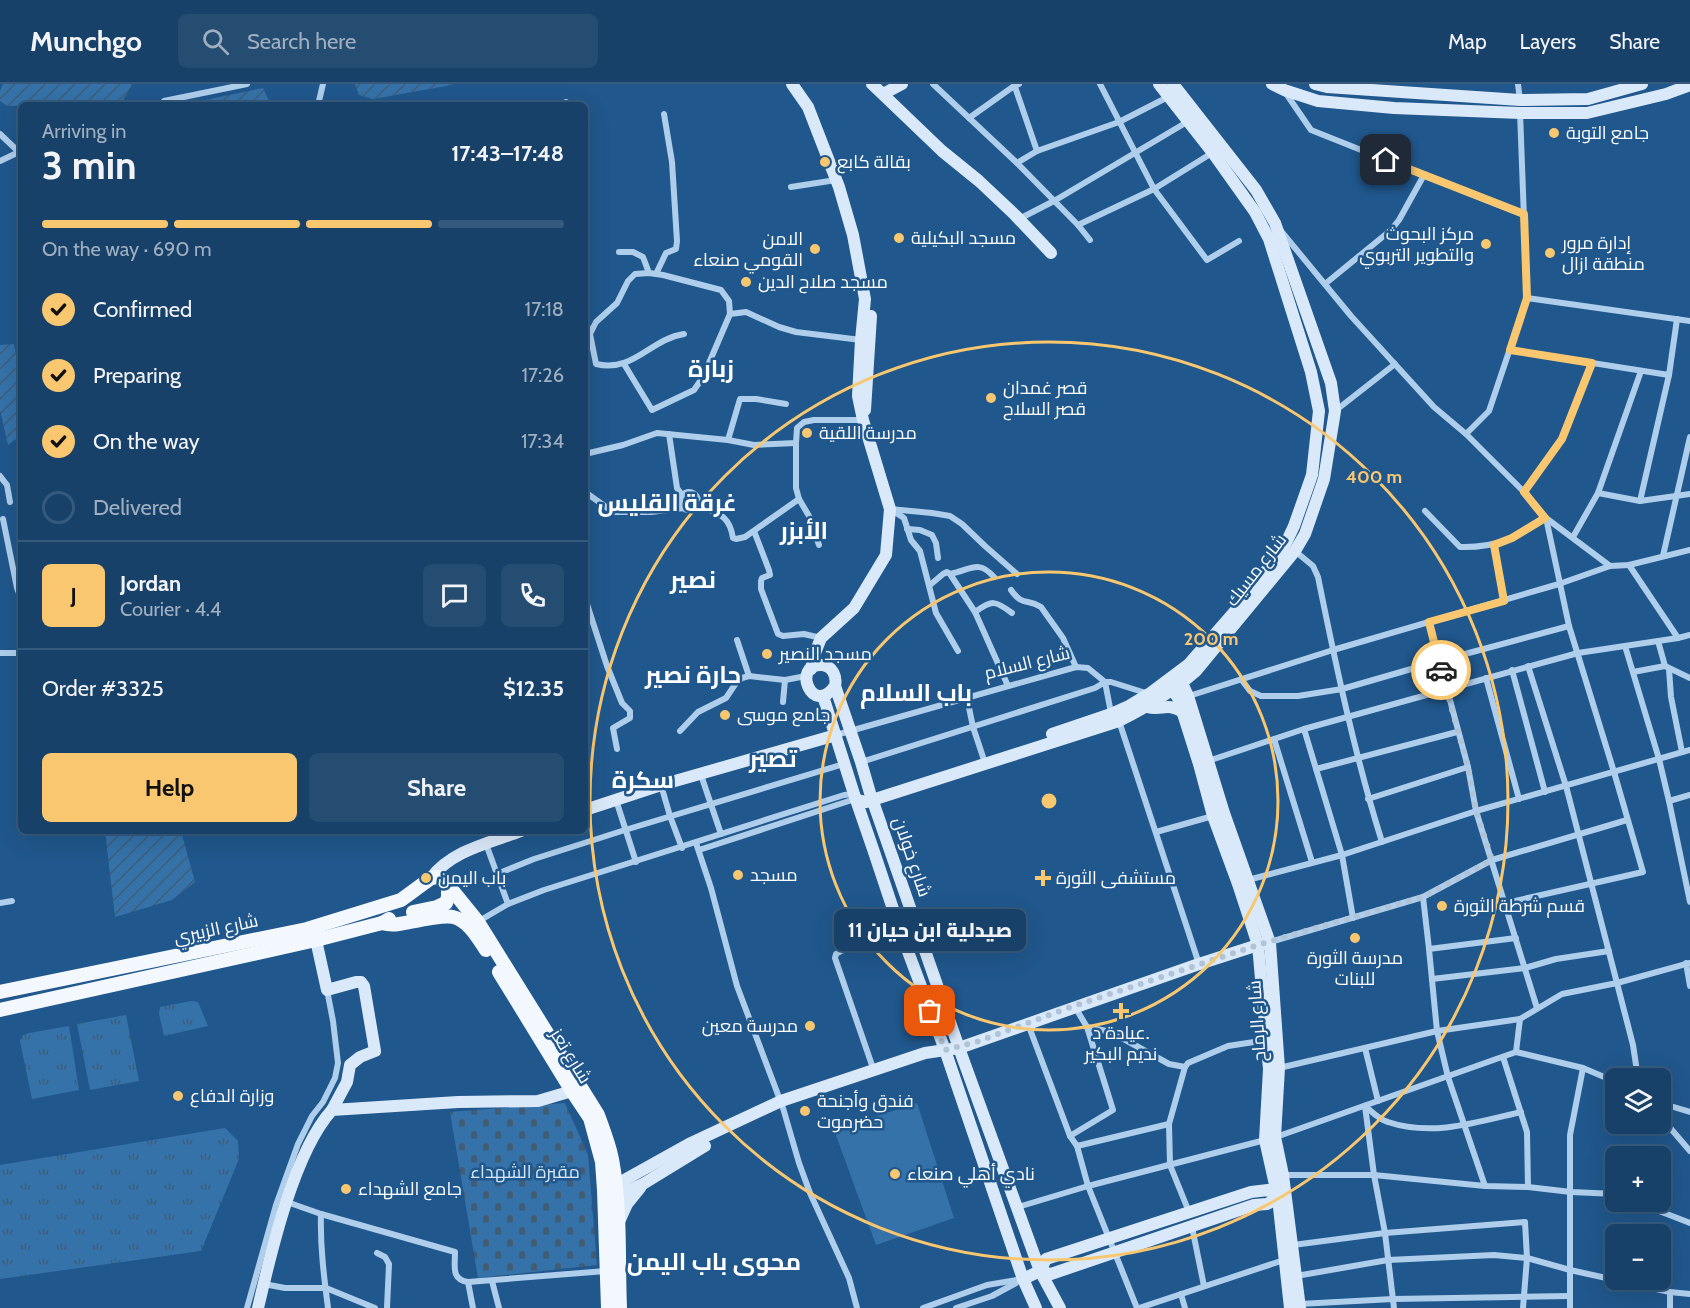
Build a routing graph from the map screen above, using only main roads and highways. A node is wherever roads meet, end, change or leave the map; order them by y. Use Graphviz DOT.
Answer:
graph roads {
  1 [pos="448,885"];
  2 [pos="382,923"];
  3 [pos="41,984"];
  4 [pos="0,992"];
  5 [pos="37,1001"];
  6 [pos="0,1010"];
  7 [pos="610,1193"];
  8 [pos="608,1308"];
  9 [pos="620,1308"];
  1 -- 2 [label="main road"];
  1 -- 3 [label="main road, شارع الزبيري"];
  1 -- 7 [label="main road, شارع تعز"];
  2 -- 5 [label="main road, شارع الزبيري"];
  2 -- 7 [label="main road, شارع تعز"];
  3 -- 4 [label="main road, شارع الزبيري"];
  3 -- 5 [label="main road"];
  5 -- 6 [label="main road, شارع الزبيري"];
  7 -- 8 [label="main road, شارع تعز"];
  7 -- 9 [label="main road, شارع تعز"];
}
